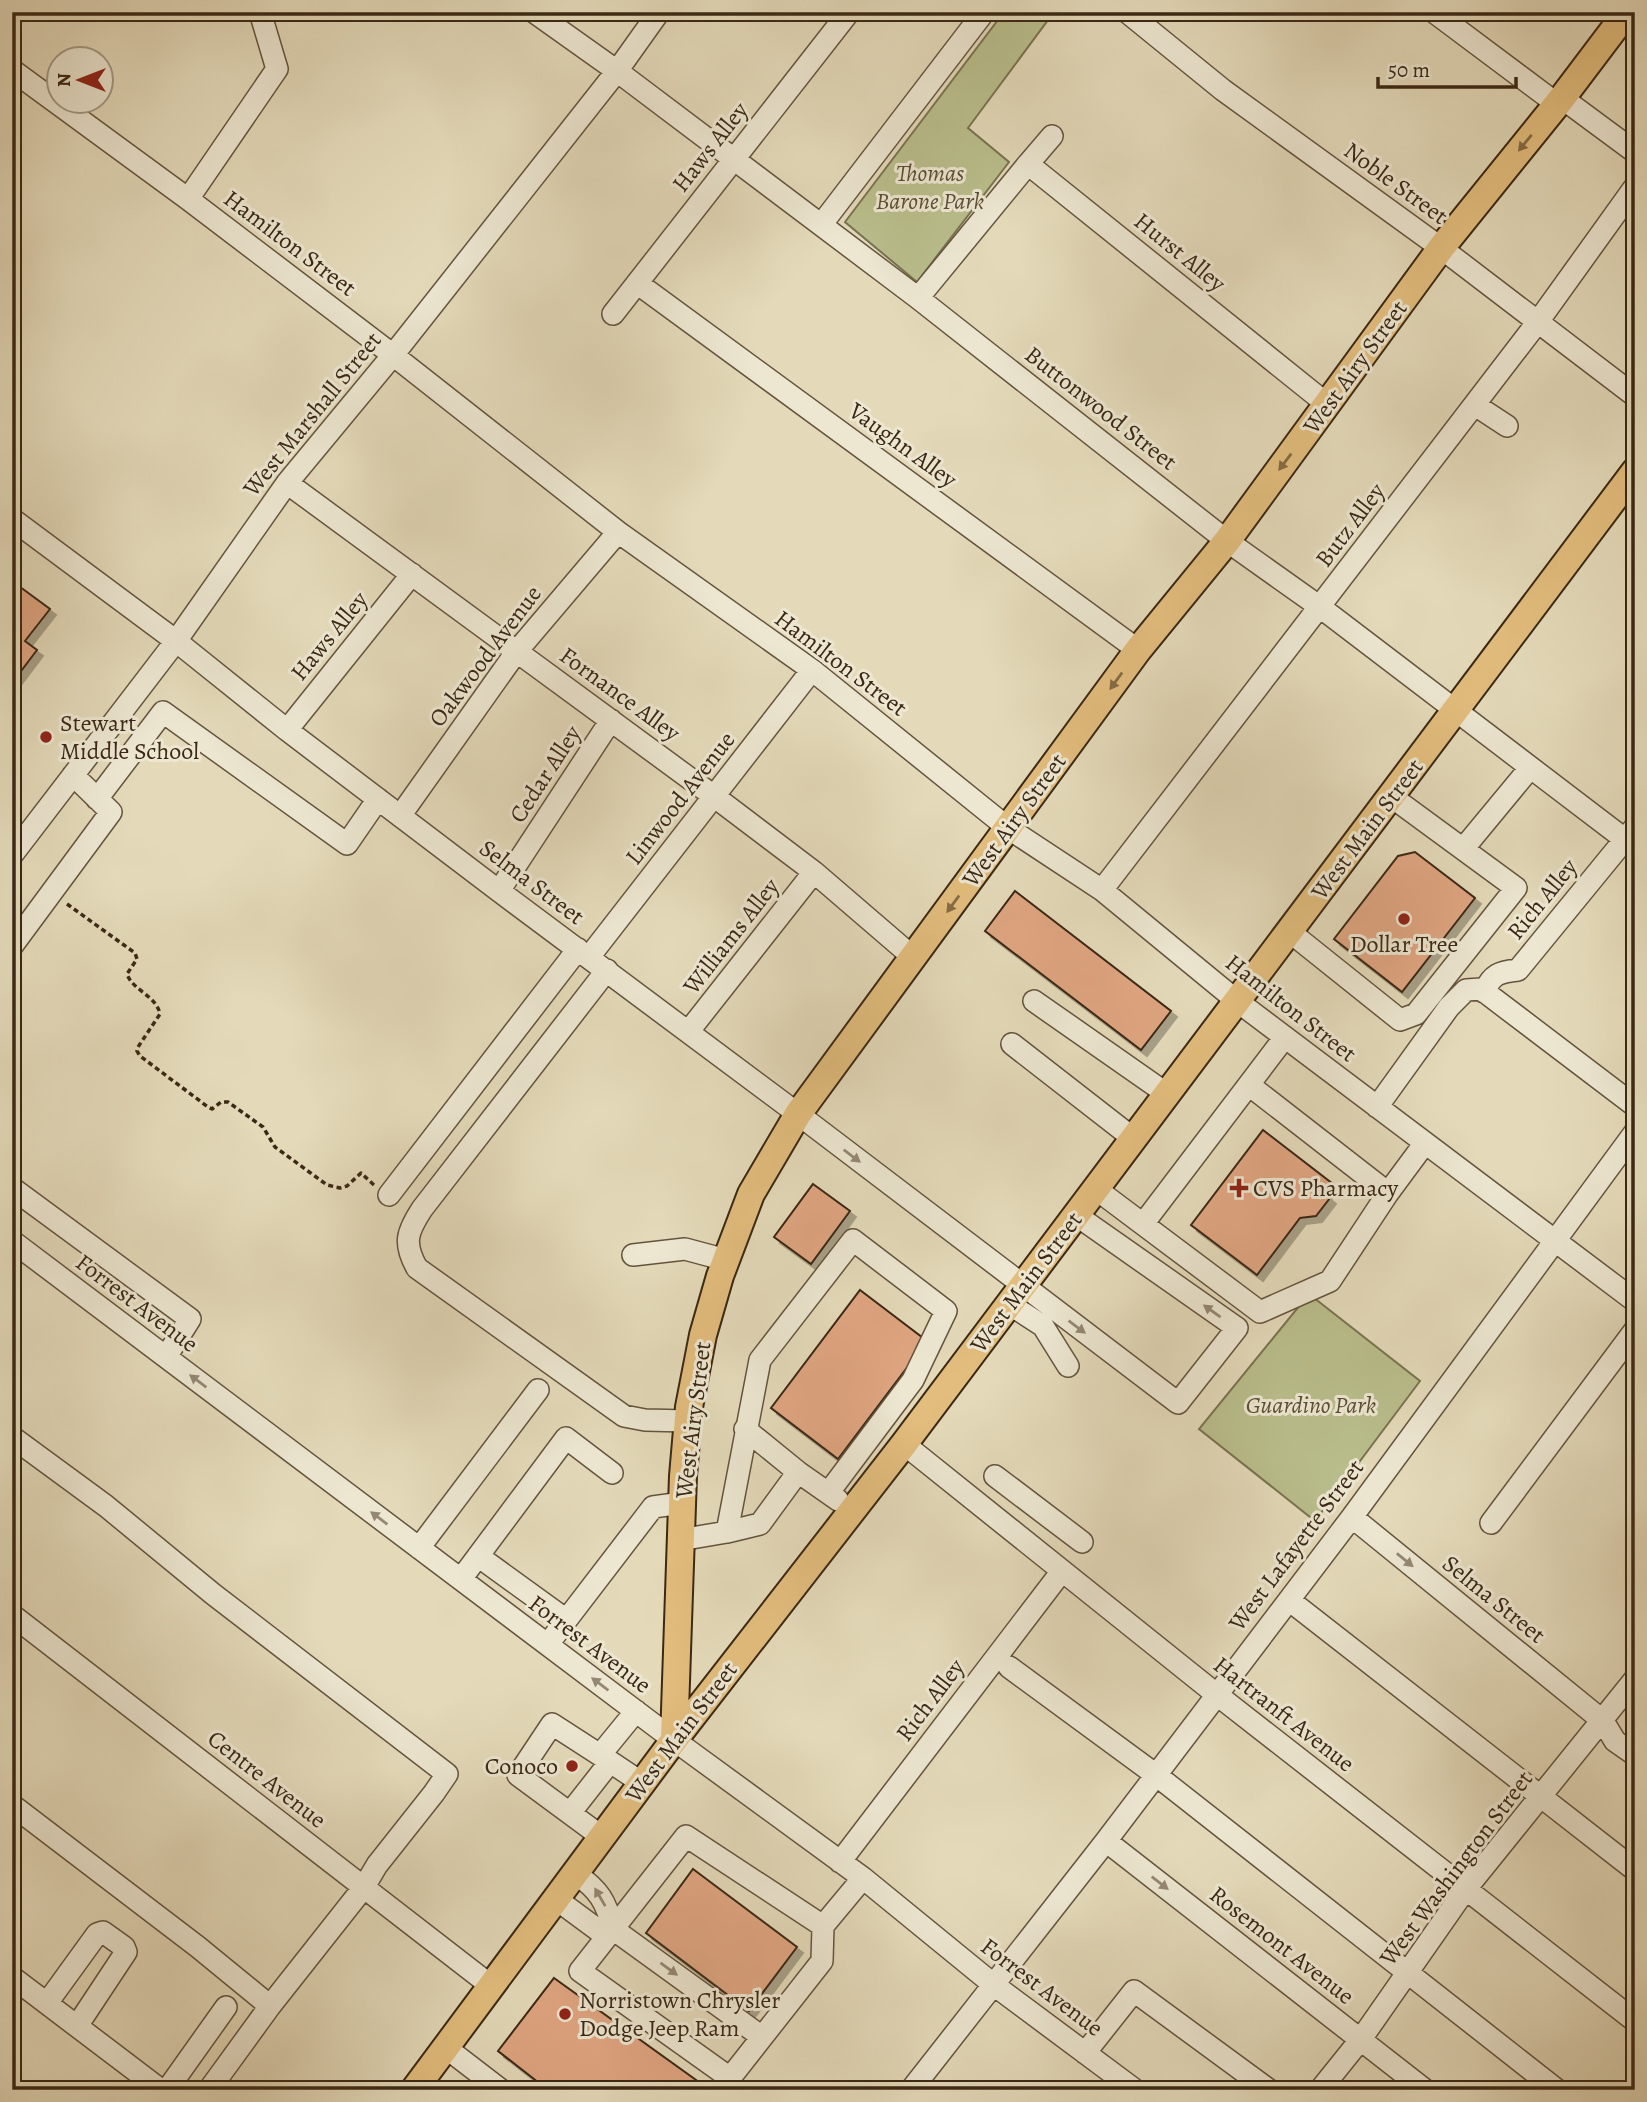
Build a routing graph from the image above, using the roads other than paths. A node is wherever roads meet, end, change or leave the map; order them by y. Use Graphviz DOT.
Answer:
graph roads {
  1 [pos="260,12"];
  2 [pos="534,12"];
  3 [pos="659,12"];
  4 [pos="849,12"];
  5 [pos="984,12"];
  6 [pos="1127,12"];
  7 [pos="1434,12"];
  8 [pos="1627,12"];
  9 [pos="12,70"];
  10 [pos="617,71"];
  11 [pos="1559,101"];
  12 [pos="1052,136"];
  13 [pos="1635,152"];
  14 [pos="734,159"];
  15 [pos="1028,164"];
  16 [pos="1634,188"];
  17 [pos="188,199"];
  18 [pos="821,225"];
  19 [pos="1441,248"];
  20 [pos="637,283"];
  21 [pos="918,298"];
  22 [pos="613,314"];
  23 [pos="1537,323"];
  24 [pos="393,355"];
  25 [pos="1635,396"];
  26 [pos="1328,404"];
  27 [pos="1475,405"];
  28 [pos="1507,426"];
  29 [pos="1635,471"];
  30 [pos="287,483"];
  31 [pos="12,519"];
  32 [pos="618,532"];
  33 [pos="1227,541"];
  34 [pos="412,575"];
  35 [pos="1320,607"];
  36 [pos="176,641"];
  37 [pos="1138,650"];
  38 [pos="517,651"];
  39 [pos="812,670"];
  40 [pos="1455,712"];
  41 [pos="611,720"];
  42 [pos="287,730"];
  43 [pos="1530,768"];
  44 [pos="73,775"];
  45 [pos="715,796"];
  46 [pos="1392,796"];
  47 [pos="97,799"];
  48 [pos="378,799"];
  49 [pos="400,816"];
  50 [pos="1008,828"];
  51 [pos="1631,838"];
  52 [pos="1463,849"];
  53 [pos="12,855"];
  54 [pos="814,872"];
  55 [pos="1102,890"];
  56 [pos="499,891"];
  57 [pos="1290,932"];
  58 [pos="12,946"];
  59 [pos="583,953"];
  60 [pos="914,958"];
  61 [pos="607,971"];
  62 [pos="1484,992"];
  63 [pos="1034,1001"];
  64 [pos="1237,1001"];
  65 [pos="688,1032"];
  66 [pos="1284,1037"];
  67 [pos="1012,1044"];
  68 [pos="1249,1085"];
  69 [pos="1167,1094"];
  70 [pos="1635,1106"];
  71 [pos="1377,1107"];
  72 [pos="798,1114"];
  73 [pos="1635,1132"];
  74 [pos="1134,1139"];
  75 [pos="1425,1143"];
  76 [pos="12,1188"];
  77 [pos="1096,1189"];
  78 [pos="1388,1193"];
  79 [pos="389,1195"];
  80 [pos="1076,1215"];
  81 [pos="1143,1224"];
  82 [pos="1553,1240"];
  83 [pos="12,1241"];
  84 [pos="633,1255"];
  85 [pos="726,1260"];
  86 [pos="1016,1295"];
  87 [pos="1635,1301"];
  88 [pos="1635,1330"];
  89 [pos="166,1357"];
  90 [pos="1068,1366"];
  91 [pos="538,1390"];
  92 [pos="688,1421"];
  93 [pos="745,1429"];
  94 [pos="12,1437"];
  95 [pos="904,1444"];
  96 [pos="797,1472"];
  97 [pos="612,1473"];
  98 [pos="995,1476"];
  99 [pos="829,1492"];
  100 [pos="1023,1497"];
  101 [pos="682,1503"];
  102 [pos="851,1511"];
  103 [pos="1352,1517"];
  104 [pos="1491,1523"];
  105 [pos="1003,1524"];
  106 [pos="727,1532"];
  107 [pos="680,1540"];
  108 [pos="1082,1542"];
  109 [pos="419,1548"];
  110 [pos="478,1556"];
  111 [pos="1062,1571"];
  112 [pos="461,1579"];
  113 [pos="1289,1600"];
  114 [pos="12,1615"];
  115 [pos="565,1619"];
  116 [pos="548,1644"];
  117 [pos="1009,1667"];
  118 [pos="1635,1679"];
  119 [pos="1216,1694"];
  120 [pos="636,1711"];
  121 [pos="1603,1721"];
  122 [pos="674,1740"];
  123 [pos="1635,1755"];
  124 [pos="605,1758"];
  125 [pos="1156,1775"];
  126 [pos="642,1783"];
  127 [pos="1541,1798"];
  128 [pos="12,1805"];
  129 [pos="570,1813"];
  130 [pos="602,1836"];
  131 [pos="1106,1841"];
  132 [pos="840,1862"];
  133 [pos="1635,1870"];
  134 [pos="575,1873"];
  135 [pos="863,1878"];
  136 [pos="364,1887"];
  137 [pos="1465,1890"];
  138 [pos="556,1899"];
  139 [pos="823,1926"];
  140 [pos="613,1929"];
  141 [pos="1409,1972"];
  142 [pos="12,1977"];
  143 [pos="491,1985"];
  144 [pos="994,1986"];
  145 [pos="47,2003"];
  146 [pos="270,2006"];
  147 [pos="226,2007"];
  148 [pos="1635,2021"];
  149 [pos="78,2026"];
  150 [pos="762,2037"];
  151 [pos="1361,2039"];
  152 [pos="445,2047"];
  153 [pos="1085,2053"];
  154 [pos="726,2084"];
  155 [pos="161,2090"];
  156 [pos="167,2090"];
  157 [pos="209,2090"];
  158 [pos="414,2090"];
  159 [pos="501,2090"];
  160 [pos="911,2090"];
  161 [pos="1135,2090"];
  162 [pos="1269,2090"];
  163 [pos="1320,2090"];
  164 [pos="1425,2090"];
  165 [pos="1557,2090"];
  1 -- 17 [label="street"];
  2 -- 10 [label="street, Buttonwood Street"];
  3 -- 10 [label="street, West Marshall Street"];
  4 -- 14 [label="street, Haws Alley"];
  5 -- 18 [label="street"];
  6 -- 19 [label="street, Noble Street"];
  7 -- 11 [label="street"];
  8 -- 11 [label="main road, West Airy Street"];
  9 -- 17 [label="street, Hamilton Street"];
  10 -- 14 [label="street, Buttonwood Street"];
  10 -- 24 [label="street, West Marshall Street"];
  11 -- 13 [label="street"];
  11 -- 19 [label="main road, West Airy Street, one-way"];
  12 -- 15 [label="street"];
  14 -- 18 [label="street, Buttonwood Street"];
  14 -- 20 [label="street, Haws Alley"];
  15 -- 21 [label="street"];
  15 -- 26 [label="street, Hurst Alley"];
  16 -- 23 [label="street, Butz Alley"];
  17 -- 24 [label="street, Hamilton Street"];
  18 -- 21 [label="street, Buttonwood Street"];
  19 -- 23 [label="street, Noble Street"];
  19 -- 26 [label="main road, West Airy Street"];
  20 -- 22 [label="street, Haws Alley"];
  20 -- 37 [label="street, Vaughn Alley"];
  21 -- 33 [label="street, Buttonwood Street"];
  23 -- 25 [label="street, Noble Street"];
  23 -- 27 [label="street, Butz Alley"];
  24 -- 30 [label="street, West Marshall Street"];
  24 -- 32 [label="street, Hamilton Street"];
  26 -- 33 [label="main road, West Airy Street, one-way"];
  27 -- 28 [label="street"];
  27 -- 35 [label="street, Butz Alley"];
  29 -- 40 [label="main road, West Main Street"];
  30 -- 34 [label="street, Fornance Alley"];
  30 -- 36 [label="street, West Marshall Street"];
  31 -- 36 [label="street, Selma Street"];
  32 -- 38 [label="street, Oakwood Avenue"];
  32 -- 39 [label="street, Hamilton Street"];
  33 -- 35 [label="street, Buttonwood Street"];
  33 -- 37 [label="main road, West Airy Street"];
  34 -- 38 [label="street, Fornance Alley"];
  34 -- 42 [label="street, Haws Alley"];
  35 -- 40 [label="street, Buttonwood Street"];
  35 -- 55 [label="street, Butz Alley"];
  36 -- 42 [label="street, Selma Street"];
  36 -- 44 [label="street, West Marshall Street"];
  37 -- 50 [label="main road, West Airy Street, one-way"];
  38 -- 41 [label="street, Fornance Alley"];
  38 -- 49 [label="street, Oakwood Avenue"];
  39 -- 45 [label="street, Linwood Avenue"];
  39 -- 50 [label="street, Hamilton Street"];
  40 -- 43 [label="street, Buttonwood Street"];
  40 -- 46 [label="main road, West Main Street"];
  41 -- 45 [label="street, Fornance Alley"];
  41 -- 56 [label="street, Cedar Alley"];
  42 -- 48 [label="street, Selma Street"];
  43 -- 51 [label="street, Buttonwood Street"];
  43 -- 52 [label="street"];
  44 -- 47 [label="street"];
  44 -- 53 [label="street, West Marshall Street"];
  45 -- 54 [label="street, Fornance Alley"];
  45 -- 59 [label="street, Linwood Avenue"];
  46 -- 52 [label="street"];
  46 -- 57 [label="main road, West Main Street"];
  47 -- 48 [label="street"];
  47 -- 58 [label="street"];
  48 -- 49 [label="street, Selma Street"];
  49 -- 56 [label="street, Selma Street"];
  50 -- 55 [label="street, Hamilton Street"];
  50 -- 60 [label="main road, West Airy Street, one-way"];
  51 -- 62 [label="street, Rich Alley"];
  52 -- 57 [label="street"];
  54 -- 60 [label="street, Fornance Alley"];
  54 -- 65 [label="street, Williams Alley"];
  55 -- 64 [label="street, Hamilton Street"];
  56 -- 59 [label="street, Selma Street"];
  57 -- 64 [label="main road, West Main Street"];
  59 -- 61 [label="street, Selma Street"];
  59 -- 79 [label="street, Linwood Avenue"];
  60 -- 72 [label="main road, West Airy Street"];
  61 -- 65 [label="street, Selma Street"];
  61 -- 92 [label="street"];
  62 -- 70 [label="street"];
  62 -- 71 [label="street"];
  63 -- 69 [label="street"];
  64 -- 66 [label="street, Hamilton Street"];
  64 -- 69 [label="main road, West Main Street"];
  65 -- 72 [label="street, Selma Street"];
  66 -- 68 [label="street"];
  66 -- 71 [label="street, Hamilton Street"];
  67 -- 74 [label="street"];
  68 -- 78 [label="street"];
  68 -- 81 [label="street"];
  69 -- 74 [label="main road, West Main Street"];
  71 -- 75 [label="street, Hamilton Street"];
  72 -- 85 [label="main road, West Airy Street"];
  72 -- 86 [label="street, Selma Street, one-way"];
  73 -- 82 [label="street, West Lafayette Street"];
  74 -- 77 [label="main road, West Main Street"];
  75 -- 78 [label="street"];
  75 -- 82 [label="street, Hamilton Street"];
  76 -- 89 [label="street"];
  77 -- 80 [label="main road, West Main Street"];
  77 -- 81 [label="street"];
  78 -- 81 [label="street"];
  80 -- 86 [label="main road, West Main Street"];
  86 -- 80 [label="street, one-way"];
  82 -- 87 [label="street, Hamilton Street"];
  82 -- 103 [label="street, West Lafayette Street"];
  83 -- 89 [label="street, Forrest Avenue"];
  84 -- 85 [label="street"];
  85 -- 92 [label="main road, West Airy Street"];
  86 -- 90 [label="street"];
  86 -- 95 [label="main road, West Main Street"];
  88 -- 104 [label="street"];
  109 -- 89 [label="street, Forrest Avenue, one-way"];
  91 -- 109 [label="street"];
  92 -- 101 [label="main road, West Airy Street"];
  93 -- 96 [label="street"];
  93 -- 99 [label="street"];
  93 -- 106 [label="street"];
  94 -- 136 [label="street"];
  95 -- 102 [label="main road, West Main Street"];
  95 -- 105 [label="street, Hartranft Avenue"];
  96 -- 99 [label="street"];
  96 -- 106 [label="street"];
  97 -- 110 [label="street"];
  98 -- 100 [label="street"];
  99 -- 102 [label="street"];
  100 -- 105 [label="street"];
  100 -- 108 [label="street"];
  101 -- 107 [label="main road, West Airy Street"];
  101 -- 115 [label="street"];
  102 -- 122 [label="main road, West Main Street"];
  103 -- 113 [label="street, West Lafayette Street"];
  103 -- 121 [label="street, Selma Street, one-way"];
  105 -- 111 [label="street, Hartranft Avenue"];
  106 -- 107 [label="street"];
  107 -- 122 [label="main road, West Airy Street"];
  109 -- 112 [label="street, Forrest Avenue"];
  110 -- 112 [label="street"];
  110 -- 115 [label="street"];
  111 -- 119 [label="street, Hartranft Avenue"];
  111 -- 132 [label="street, Rich Alley"];
  112 -- 116 [label="street, Forrest Avenue"];
  113 -- 119 [label="street, West Lafayette Street"];
  113 -- 127 [label="street"];
  114 -- 136 [label="street, Centre Avenue"];
  115 -- 116 [label="street"];
  120 -- 116 [label="street, Forrest Avenue, one-way"];
  117 -- 125 [label="street"];
  118 -- 121 [label="street, West Washington Street"];
  119 -- 125 [label="street, West Lafayette Street"];
  119 -- 137 [label="street, Hartranft Avenue"];
  120 -- 122 [label="street, Forrest Avenue"];
  120 -- 124 [label="street"];
  121 -- 123 [label="street, Selma Street"];
  121 -- 127 [label="street, West Washington Street"];
  122 -- 126 [label="main road, West Main Street"];
  122 -- 132 [label="street, Forrest Avenue"];
  124 -- 126 [label="street"];
  124 -- 129 [label="street"];
  124 -- 129 [label="street"];
  125 -- 131 [label="street, West Lafayette Street"];
  125 -- 141 [label="street"];
  126 -- 130 [label="main road, West Main Street"];
  127 -- 133 [label="street"];
  127 -- 137 [label="street, West Washington Street"];
  128 -- 146 [label="street"];
  129 -- 130 [label="street"];
  130 -- 134 [label="main road, West Main Street"];
  131 -- 144 [label="street, West Lafayette Street"];
  131 -- 151 [label="street, Rosemont Avenue, one-way"];
  132 -- 135 [label="street, Forrest Avenue"];
  134 -- 138 [label="main road, West Main Street"];
  140 -- 134 [label="street, one-way"];
  135 -- 139 [label="street"];
  135 -- 144 [label="street, Forrest Avenue"];
  136 -- 143 [label="street, Centre Avenue"];
  136 -- 146 [label="street"];
  137 -- 141 [label="street, West Washington Street"];
  137 -- 148 [label="street, Hartranft Avenue"];
  138 -- 140 [label="street"];
  138 -- 143 [label="main road, West Main Street"];
  139 -- 140 [label="street"];
  139 -- 150 [label="street"];
  140 -- 150 [label="street, one-way"];
  140 -- 154 [label="street"];
  141 -- 151 [label="street, West Washington Street"];
  141 -- 165 [label="street"];
  142 -- 145 [label="street"];
  143 -- 152 [label="main road, West Main Street"];
  144 -- 153 [label="street, Forrest Avenue"];
  144 -- 160 [label="street, West Lafayette Street"];
  145 -- 149 [label="street"];
  145 -- 149 [label="street"];
  146 -- 157 [label="street"];
  147 -- 156 [label="street"];
  149 -- 155 [label="street"];
  150 -- 154 [label="street"];
  151 -- 163 [label="street, West Washington Street"];
  151 -- 164 [label="street, Rosemont Avenue"];
  152 -- 158 [label="main road, West Main Street"];
  152 -- 159 [label="street"];
  153 -- 161 [label="street, Forrest Avenue"];
  153 -- 162 [label="street"];
}
